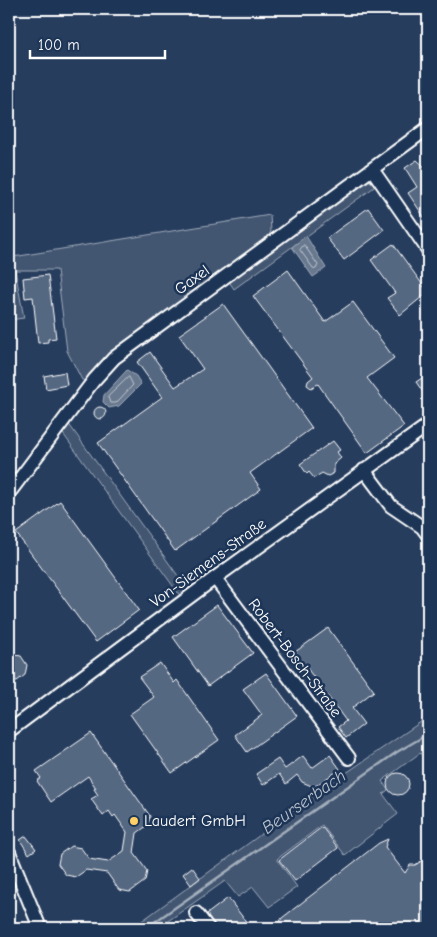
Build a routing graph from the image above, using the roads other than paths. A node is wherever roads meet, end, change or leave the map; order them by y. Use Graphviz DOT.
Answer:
graph roads {
  1 [pos="428,128"];
  2 [pos="372,169"];
  3 [pos="428,250"];
  4 [pos="428,425"];
  5 [pos="364,470"];
  6 [pos="9,493"];
  7 [pos="428,535"];
  8 [pos="215,578"];
  9 [pos="9,730"];
  10 [pos="348,758"];
  11 [pos="9,852"];
  12 [pos="196,913"];
  13 [pos="40,928"];
  14 [pos="208,928"];
  1 -- 2 [label="street, Gaxel"];
  2 -- 3 [label="street"];
  2 -- 6 [label="street, Gaxel"];
  4 -- 5 [label="street, Von-Siemens-Straße"];
  5 -- 7 [label="street"];
  5 -- 8 [label="street, Von-Siemens-Straße"];
  8 -- 9 [label="street, Von-Siemens-Straße"];
  8 -- 10 [label="street, Robert-Bosch-Straße"];
  11 -- 13 [label="street"];
  12 -- 14 [label="street"];
}
